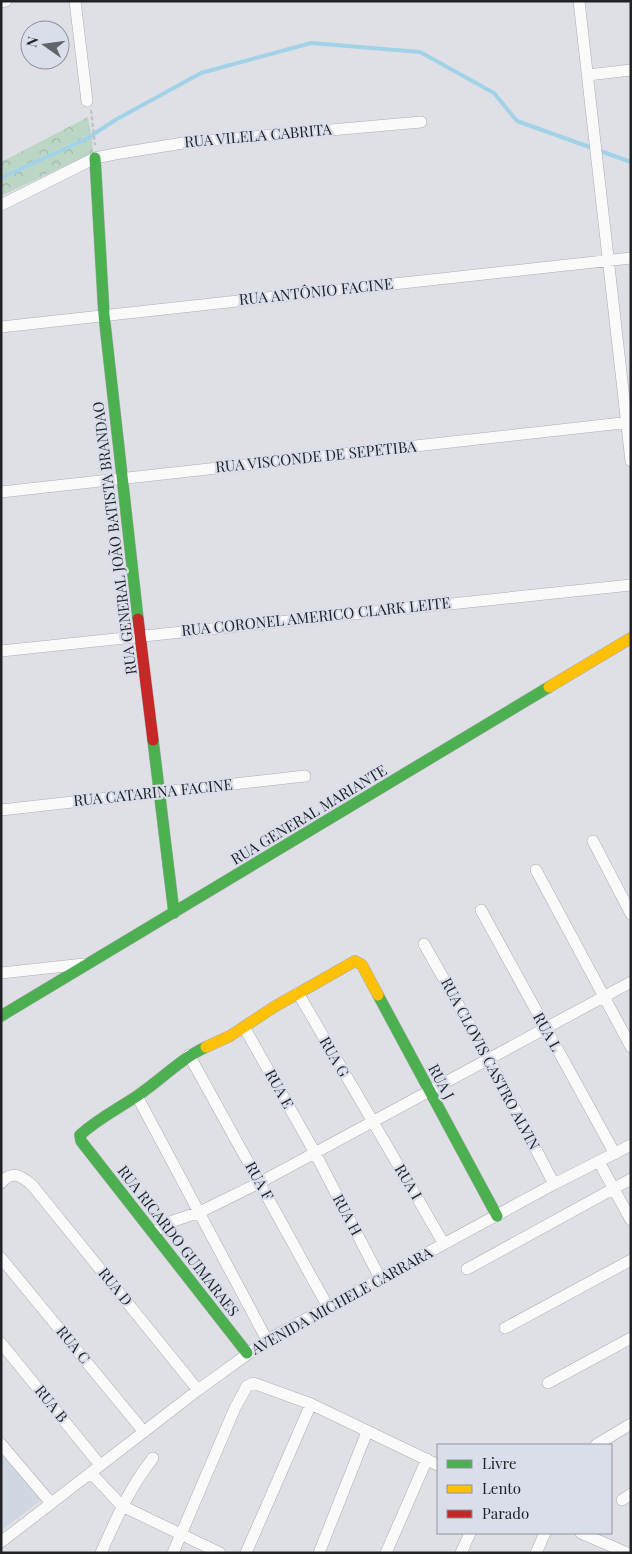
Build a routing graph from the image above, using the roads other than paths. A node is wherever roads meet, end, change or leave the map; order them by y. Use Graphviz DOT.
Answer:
graph roads {
  1 [pos="6,1"];
  2 [pos="75,1"];
  3 [pos="579,1"];
  4 [pos="1,2"];
  5 [pos="631,70"];
  6 [pos="588,75"];
  7 [pos="87,101"];
  8 [pos="421,122"];
  9 [pos="95,154"];
  10 [pos="1,205"];
  11 [pos="631,258"];
  12 [pos="608,261"];
  13 [pos="104,314"];
  14 [pos="1,327"];
  15 [pos="629,422"];
  16 [pos="631,461"];
  17 [pos="121,479"];
  18 [pos="1,492"];
  19 [pos="631,585"];
  20 [pos="142,635"];
  21 [pos="631,638"];
  22 [pos="1,651"];
  23 [pos="305,776"];
  24 [pos="159,792"];
  25 [pos="1,810"];
  26 [pos="593,842"];
  27 [pos="536,870"];
  28 [pos="481,910"];
  29 [pos="174,913"];
  30 [pos="631,914"];
  31 [pos="424,944"];
  32 [pos="87,964"];
  33 [pos="1,973"];
  34 [pos="631,982"];
  35 [pos="298,994"];
  36 [pos="604,998"];
  37 [pos="1,1016"];
  38 [pos="244,1027"];
  39 [pos="544,1028"];
  40 [pos="631,1048"];
  41 [pos="189,1055"];
  42 [pos="489,1059"];
  43 [pos="429,1091"];
  44 [pos="137,1096"];
  45 [pos="371,1121"];
  46 [pos="631,1145"];
  47 [pos="314,1151"];
  48 [pos="615,1154"];
  49 [pos="599,1162"];
  50 [pos="631,1179"];
  51 [pos="259,1182"];
  52 [pos="1,1183"];
  53 [pos="554,1184"];
  54 [pos="613,1189"];
  55 [pos="200,1212"];
  56 [pos="497,1216"];
  57 [pos="631,1220"];
  58 [pos="153,1233"];
  59 [pos="444,1244"];
  60 [pos="1,1258"];
  61 [pos="631,1260"];
  62 [pos="467,1269"];
  63 [pos="381,1280"];
  64 [pos="328,1307"];
  65 [pos="505,1328"];
  66 [pos="631,1338"];
  67 [pos="267,1340"];
  68 [pos="1,1343"];
  69 [pos="247,1352"];
  70 [pos="548,1383"];
  71 [pos="198,1390"];
  72 [pos="311,1404"];
  73 [pos="631,1424"];
  74 [pos="144,1432"];
  75 [pos="367,1432"];
  76 [pos="1,1444"];
  77 [pos="598,1444"];
  78 [pos="153,1458"];
  79 [pos="427,1460"];
  80 [pos="100,1464"];
  81 [pos="437,1465"];
  82 [pos="90,1473"];
  83 [pos="50,1503"];
  84 [pos="122,1506"];
  85 [pos="470,1534"];
  86 [pos="545,1534"];
  87 [pos="583,1534"];
  88 [pos="180,1535"];
  89 [pos="1,1542"];
  90 [pos="612,1550"];
  91 [pos="101,1553"];
  92 [pos="173,1553"];
  93 [pos="220,1553"];
  94 [pos="246,1553"];
  95 [pos="319,1553"];
  96 [pos="386,1553"];
  97 [pos="461,1553"];
  98 [pos="536,1553"];
  99 [pos="627,1553"];
  1 -- 4 [label="street"];
  2 -- 7 [label="street"];
  3 -- 6 [label="street"];
  5 -- 6 [label="street"];
  6 -- 12 [label="street"];
  8 -- 9 [label="street, RUA VILELA CABRITA"];
  9 -- 10 [label="street, RUA VILELA CABRITA"];
  9 -- 13 [label="street, RUA GENERAL JOÃO BATISTA BRANDAO"];
  11 -- 12 [label="street, RUA ANTÔNIO FACINE"];
  12 -- 13 [label="street, RUA ANTÔNIO FACINE"];
  12 -- 15 [label="street"];
  13 -- 14 [label="street, RUA ANTÔNIO FACINE"];
  13 -- 17 [label="street, RUA GENERAL JOÃO BATISTA BRANDAO"];
  15 -- 16 [label="street"];
  15 -- 17 [label="street, RUA VISCONDE DE SEPETIBA"];
  17 -- 18 [label="street, RUA VISCONDE DE SEPETIBA"];
  17 -- 20 [label="street, RUA GENERAL JOÃO BATISTA BRANDAO"];
  19 -- 20 [label="street, RUA CORONEL AMERICO CLARK LEITE"];
  20 -- 22 [label="street, RUA CORONEL AMERICO CLARK LEITE"];
  20 -- 24 [label="street, RUA GENERAL JOÃO BATISTA BRANDAO"];
  21 -- 29 [label="street, RUA GENERAL MARIANTE"];
  23 -- 24 [label="street, RUA CATARINA FACINE"];
  24 -- 25 [label="street, RUA CATARINA FACINE"];
  24 -- 29 [label="street, RUA GENERAL JOÃO BATISTA BRANDAO"];
  26 -- 30 [label="street"];
  27 -- 36 [label="street"];
  28 -- 39 [label="street, RUA L"];
  29 -- 32 [label="street, RUA GENERAL MARIANTE"];
  31 -- 42 [label="street, RUA CLOVIS CASTRO ALVIN"];
  32 -- 33 [label="street"];
  32 -- 37 [label="street, RUA GENERAL MARIANTE"];
  34 -- 36 [label="street"];
  35 -- 38 [label="street"];
  35 -- 43 [label="street, RUA J"];
  35 -- 45 [label="street, RUA G"];
  36 -- 39 [label="street"];
  36 -- 40 [label="street"];
  38 -- 41 [label="street"];
  38 -- 47 [label="street, RUA E"];
  39 -- 42 [label="street"];
  39 -- 48 [label="street, RUA L"];
  41 -- 44 [label="street"];
  41 -- 51 [label="street, RUA F"];
  42 -- 43 [label="street"];
  42 -- 53 [label="street, RUA CLOVIS CASTRO ALVIN"];
  43 -- 45 [label="street"];
  43 -- 56 [label="street, RUA J"];
  44 -- 55 [label="street"];
  44 -- 58 [label="street, RUA RICARDO GUIMARAES"];
  45 -- 47 [label="street"];
  45 -- 59 [label="street, RUA I"];
  46 -- 48 [label="street, AVENIDA MICHELE CARRARA"];
  47 -- 51 [label="street"];
  47 -- 63 [label="street, RUA H"];
  48 -- 49 [label="street, AVENIDA MICHELE CARRARA"];
  49 -- 53 [label="street, AVENIDA MICHELE CARRARA"];
  49 -- 54 [label="street"];
  50 -- 54 [label="street"];
  51 -- 55 [label="street"];
  51 -- 64 [label="street, RUA F"];
  52 -- 71 [label="street, RUA D"];
  53 -- 56 [label="street, AVENIDA MICHELE CARRARA"];
  54 -- 57 [label="street"];
  54 -- 62 [label="street"];
  55 -- 58 [label="street"];
  55 -- 67 [label="street"];
  56 -- 59 [label="street, AVENIDA MICHELE CARRARA"];
  58 -- 69 [label="street, RUA RICARDO GUIMARAES"];
  59 -- 63 [label="street, AVENIDA MICHELE CARRARA"];
  60 -- 74 [label="street, RUA C"];
  61 -- 65 [label="street"];
  63 -- 64 [label="street, AVENIDA MICHELE CARRARA"];
  64 -- 67 [label="street, AVENIDA MICHELE CARRARA"];
  66 -- 70 [label="street"];
  67 -- 69 [label="street, AVENIDA MICHELE CARRARA"];
  68 -- 80 [label="street, RUA B"];
  69 -- 71 [label="street, AVENIDA MICHELE CARRARA"];
  71 -- 74 [label="street, AVENIDA MICHELE CARRARA"];
  72 -- 75 [label="street"];
  72 -- 88 [label="street"];
  72 -- 94 [label="street"];
  73 -- 77 [label="street"];
  74 -- 80 [label="street, AVENIDA MICHELE CARRARA"];
  75 -- 79 [label="street"];
  75 -- 95 [label="street"];
  76 -- 83 [label="street"];
  78 -- 84 [label="street"];
  79 -- 81 [label="street"];
  79 -- 96 [label="street"];
  80 -- 82 [label="street, AVENIDA MICHELE CARRARA"];
  82 -- 83 [label="street, AVENIDA MICHELE CARRARA"];
  82 -- 84 [label="street"];
  83 -- 89 [label="street, AVENIDA MICHELE CARRARA"];
  84 -- 88 [label="street"];
  84 -- 91 [label="street"];
  85 -- 97 [label="street"];
  86 -- 98 [label="street"];
  87 -- 90 [label="street"];
  88 -- 92 [label="street"];
  88 -- 93 [label="street"];
  90 -- 99 [label="street"];
}
